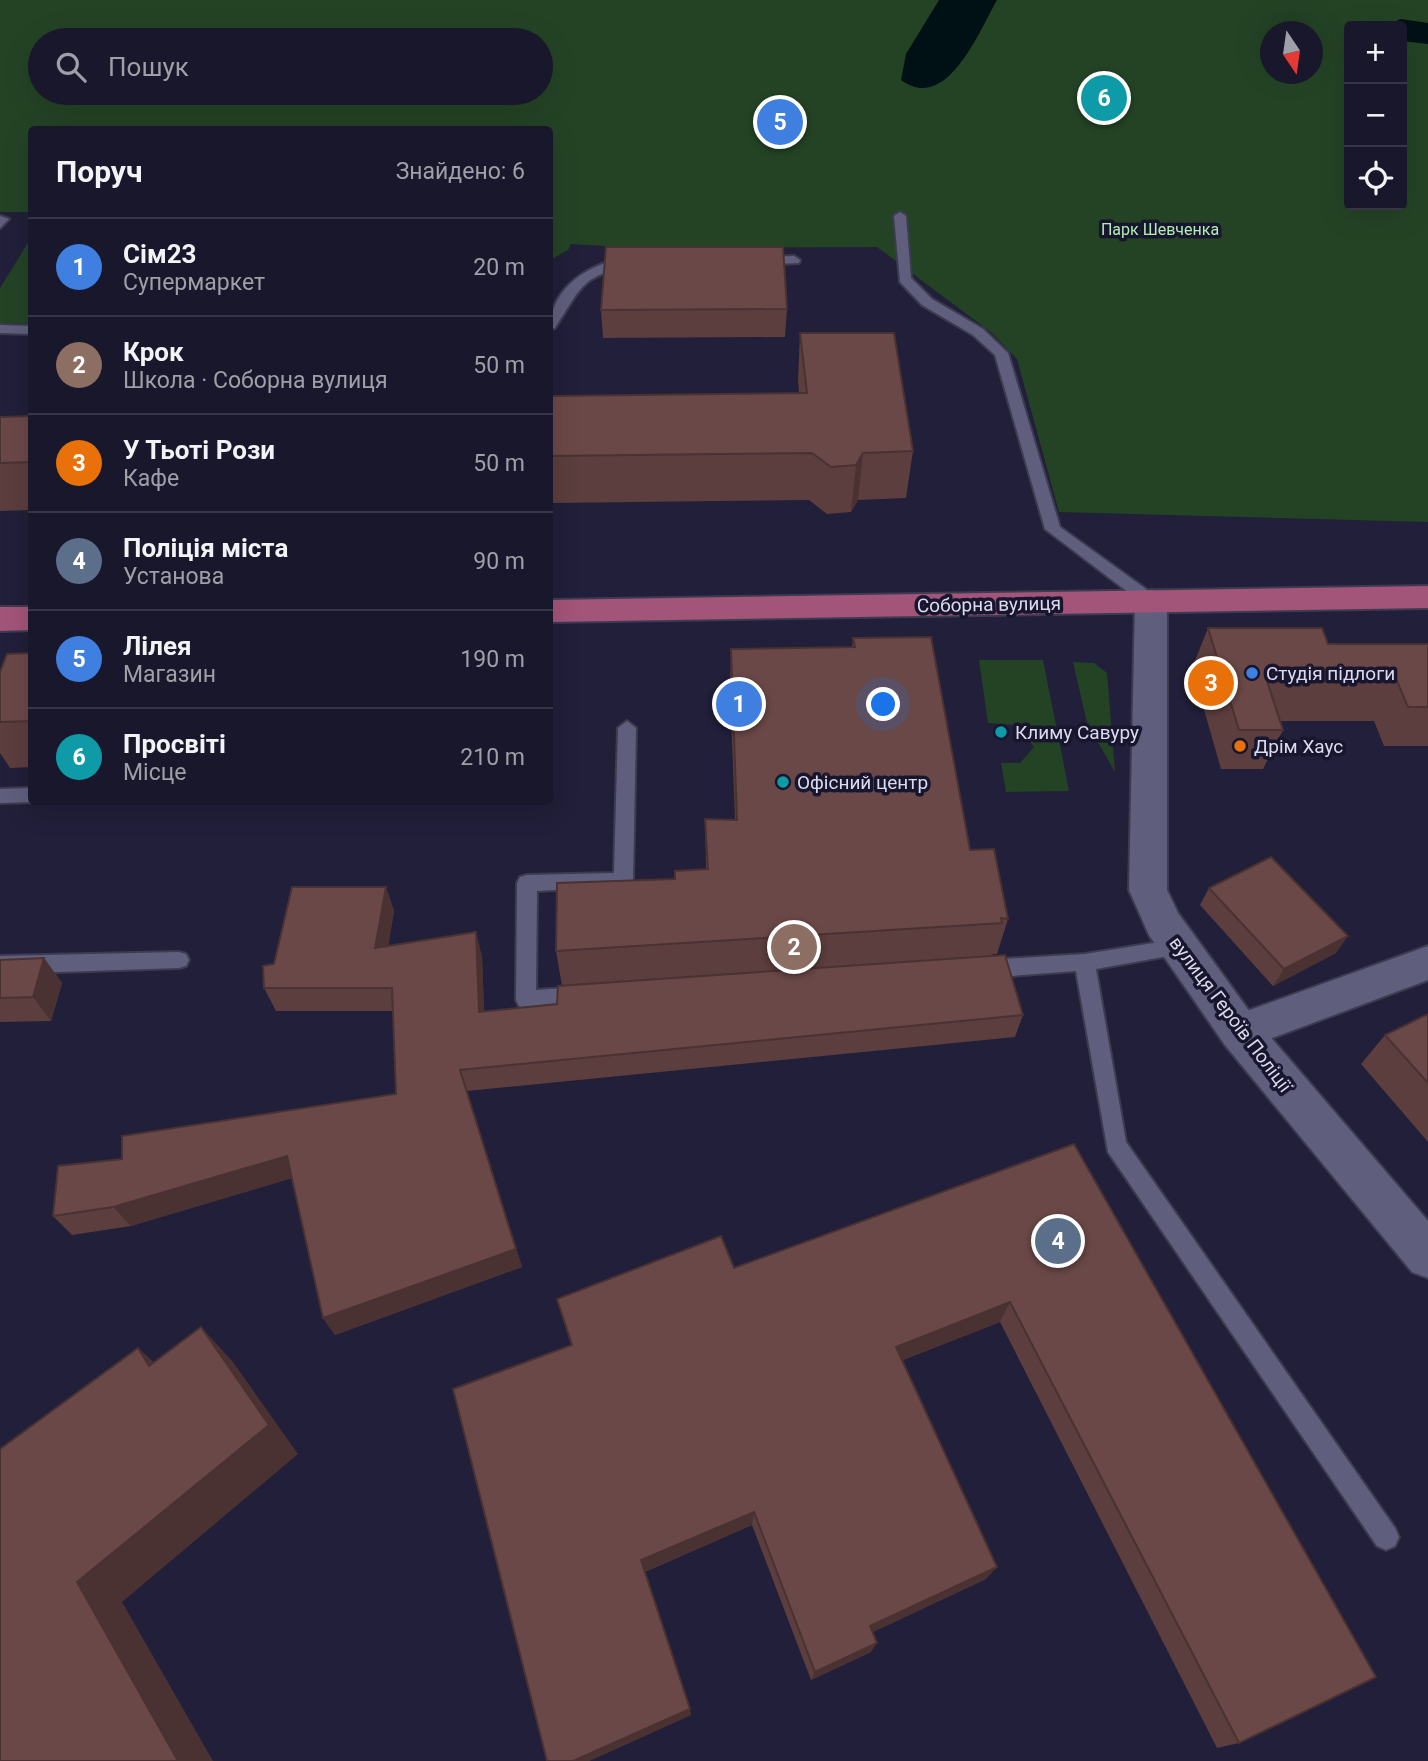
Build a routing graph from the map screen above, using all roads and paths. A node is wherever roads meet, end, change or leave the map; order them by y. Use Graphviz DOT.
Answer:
graph roads {
  1 [pos="900,216"];
  2 [pos="794,260"];
  3 [pos="738,261"];
  4 [pos="641,262"];
  5 [pos="553,320"];
  6 [pos="0,329"];
  7 [pos="28,330"];
  8 [pos="1428,597"];
  9 [pos="1151,601"];
  10 [pos="553,611"];
  11 [pos="28,618"];
  12 [pos="0,619"];
  13 [pos="627,729"];
  14 [pos="28,795"];
  15 [pos="0,796"];
  16 [pos="1178,947"];
  17 [pos="179,960"];
  18 [pos="1085,962"];
  19 [pos="1428,963"];
  20 [pos="0,965"];
  21 [pos="959,971"];
  22 [pos="596,995"];
  23 [pos="1240,1032"];
  24 [pos="1428,1256"];
  25 [pos="1387,1536"];
  1 -- 9 [label="lane"];
  2 -- 3 [label="lane"];
  4 -- 5 [label="lane"];
  6 -- 7 [label="lane"];
  8 -- 9 [label="main road, Соборна вулиця"];
  9 -- 10 [label="main road, Соборна вулиця"];
  9 -- 16 [label="street, вулиця Героїв Поліції"];
  11 -- 12 [label="main road"];
  13 -- 22 [label="lane"];
  14 -- 15 [label="lane"];
  16 -- 18 [label="lane"];
  16 -- 23 [label="street, вулиця Героїв Поліції"];
  17 -- 20 [label="lane"];
  18 -- 21 [label="lane"];
  18 -- 25 [label="lane"];
  19 -- 23 [label="street"];
  23 -- 24 [label="street, вулиця Героїв Поліції"];
}
